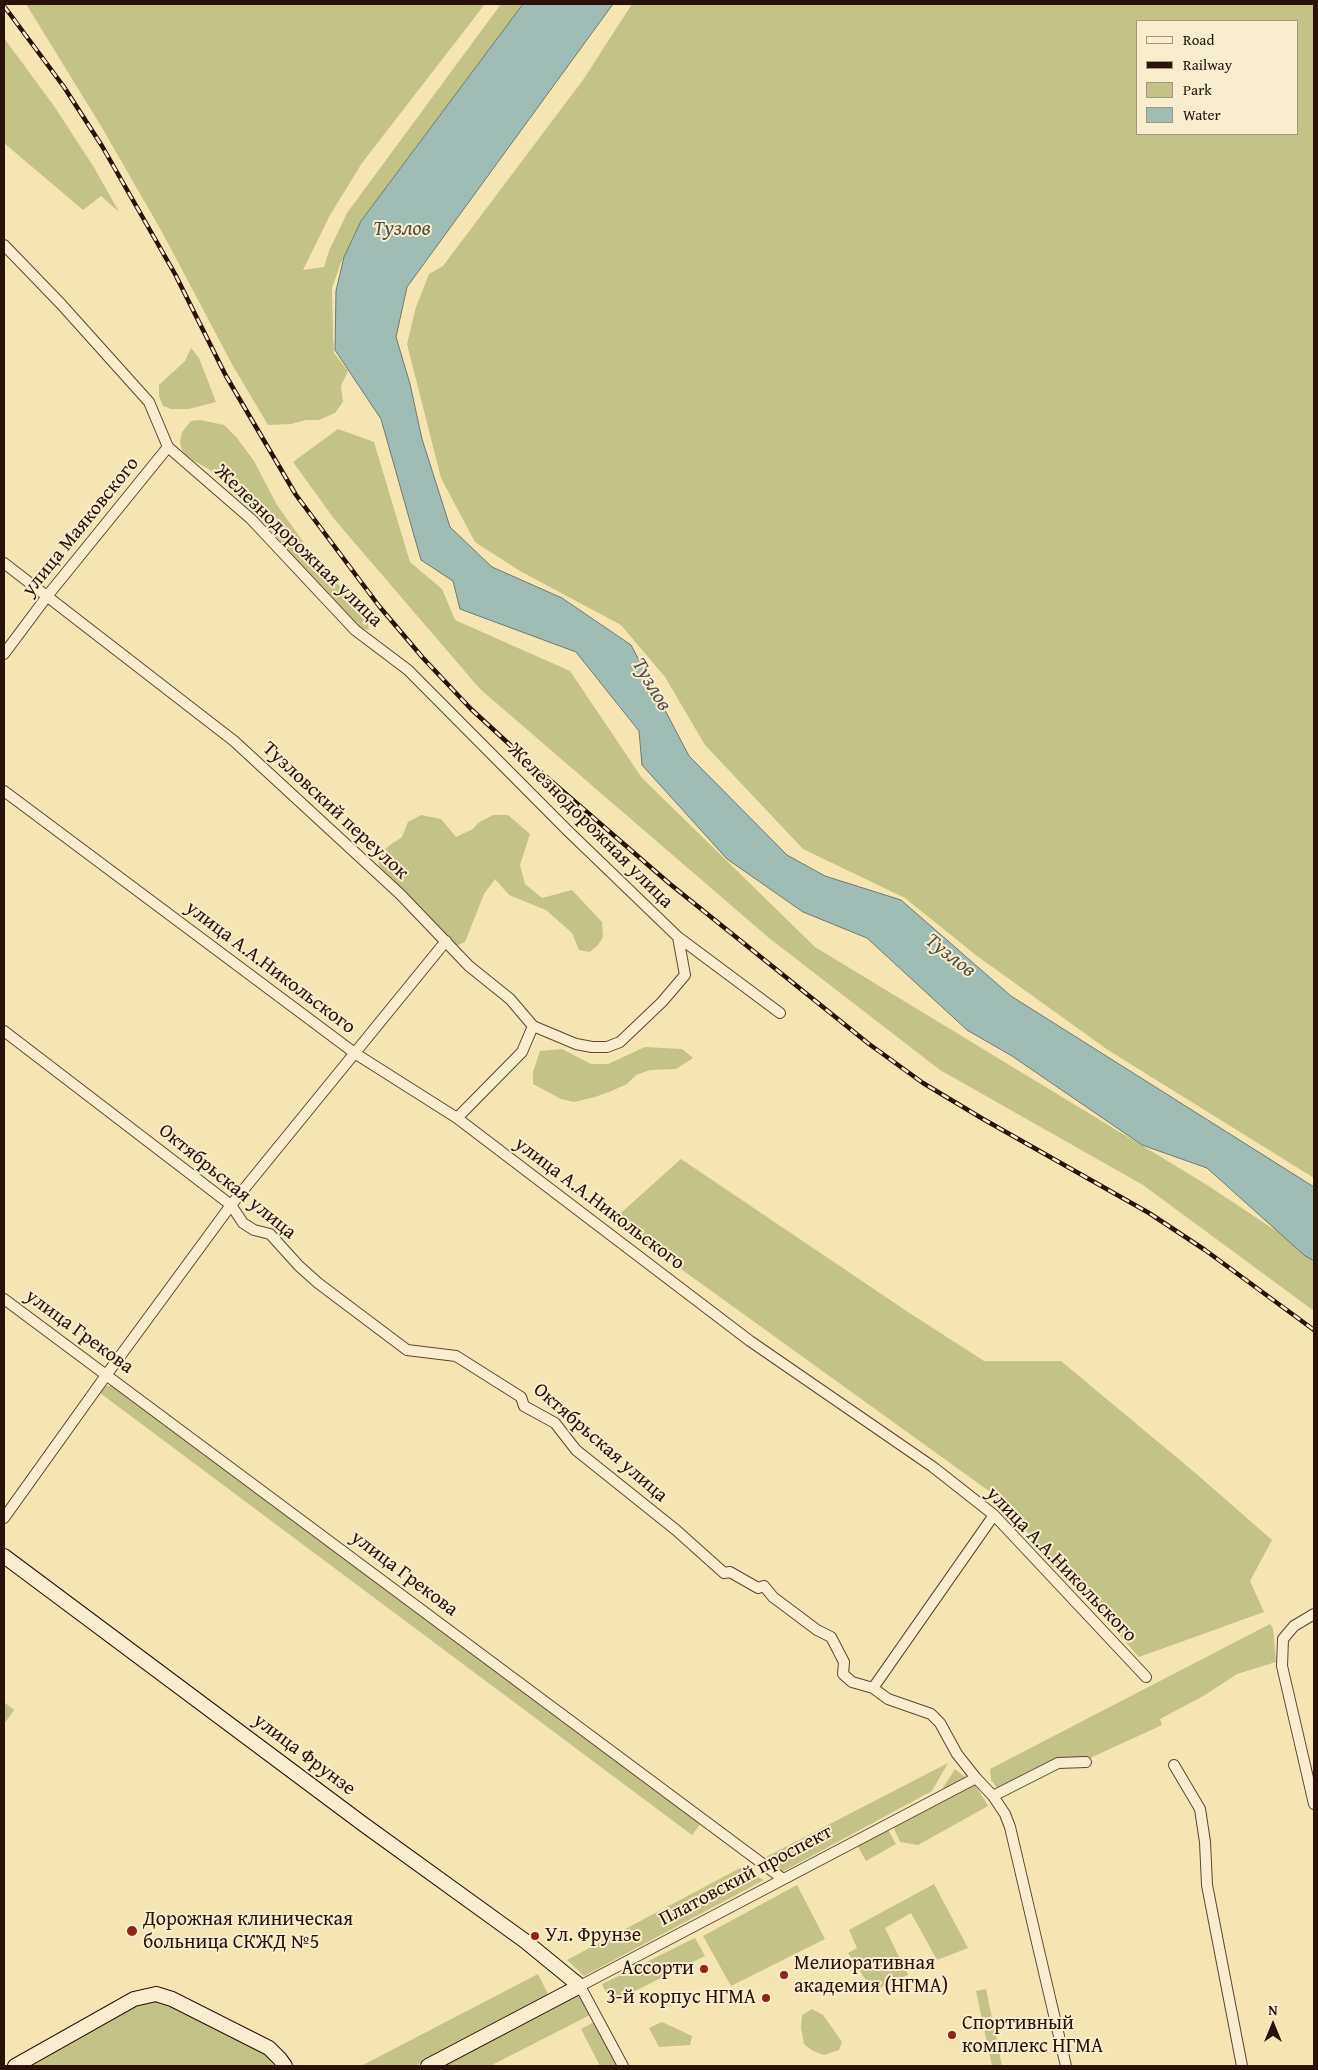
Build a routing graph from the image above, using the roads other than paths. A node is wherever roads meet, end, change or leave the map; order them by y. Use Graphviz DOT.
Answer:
graph roads {
  1 [pos="4,245"];
  2 [pos="168,447"];
  3 [pos="4,563"];
  4 [pos="48,595"];
  5 [pos="4,654"];
  6 [pos="4,791"];
  7 [pos="678,937"];
  8 [pos="446,941"];
  9 [pos="780,1013"];
  10 [pos="534,1026"];
  11 [pos="4,1031"];
  12 [pos="356,1054"];
  13 [pos="457,1118"];
  14 [pos="231,1205"];
  15 [pos="4,1298"];
  16 [pos="107,1374"];
  17 [pos="994,1514"];
  18 [pos="4,1518"];
  19 [pos="4,1556"];
  20 [pos="1314,1614"];
  21 [pos="1146,1677"];
  22 [pos="872,1688"];
  23 [pos="1086,1762"];
  24 [pos="1174,1765"];
  25 [pos="976,1778"];
  26 [pos="993,1796"];
  27 [pos="1314,1804"];
  28 [pos="783,1879"];
  29 [pos="580,1986"];
  30 [pos="15,2066"];
  31 [pos="285,2066"];
  32 [pos="428,2066"];
  33 [pos="624,2066"];
  34 [pos="1066,2066"];
  35 [pos="1242,2066"];
  1 -- 2 [label="street, Железнодорожная улица"];
  2 -- 4 [label="street, улица Маяковского"];
  2 -- 7 [label="street, Железнодорожная улица"];
  3 -- 4 [label="street, Тузловский переулок"];
  4 -- 5 [label="street, улица Маяковского"];
  4 -- 8 [label="street, Тузловский переулок"];
  6 -- 12 [label="street, улица А.А.Никольского"];
  7 -- 9 [label="street, Железнодорожная улица"];
  7 -- 10 [label="street, Железнодорожная улица"];
  8 -- 10 [label="street, Тузловский переулок"];
  8 -- 12 [label="street"];
  10 -- 13 [label="street"];
  11 -- 14 [label="street, Октябрьская улица"];
  12 -- 13 [label="street, улица А.А.Никольского"];
  12 -- 14 [label="street"];
  13 -- 17 [label="street, улица А.А.Никольского"];
  14 -- 16 [label="street"];
  14 -- 22 [label="street, Октябрьская улица"];
  15 -- 16 [label="street, улица Грекова"];
  16 -- 18 [label="street"];
  16 -- 28 [label="street, улица Грекова"];
  17 -- 21 [label="street, улица А.А.Никольского"];
  17 -- 22 [label="street"];
  19 -- 29 [label="street, улица Фрунзе"];
  20 -- 27 [label="street"];
  22 -- 25 [label="street, Октябрьская улица"];
  23 -- 26 [label="street"];
  24 -- 35 [label="street"];
  25 -- 26 [label="street, Октябрьская улица"];
  25 -- 28 [label="street, Платовский проспект"];
  26 -- 34 [label="street, Октябрьская улица"];
  28 -- 29 [label="street, Платовский проспект"];
  29 -- 32 [label="street, Платовский проспект"];
  29 -- 33 [label="street"];
  30 -- 31 [label="street"];
}
